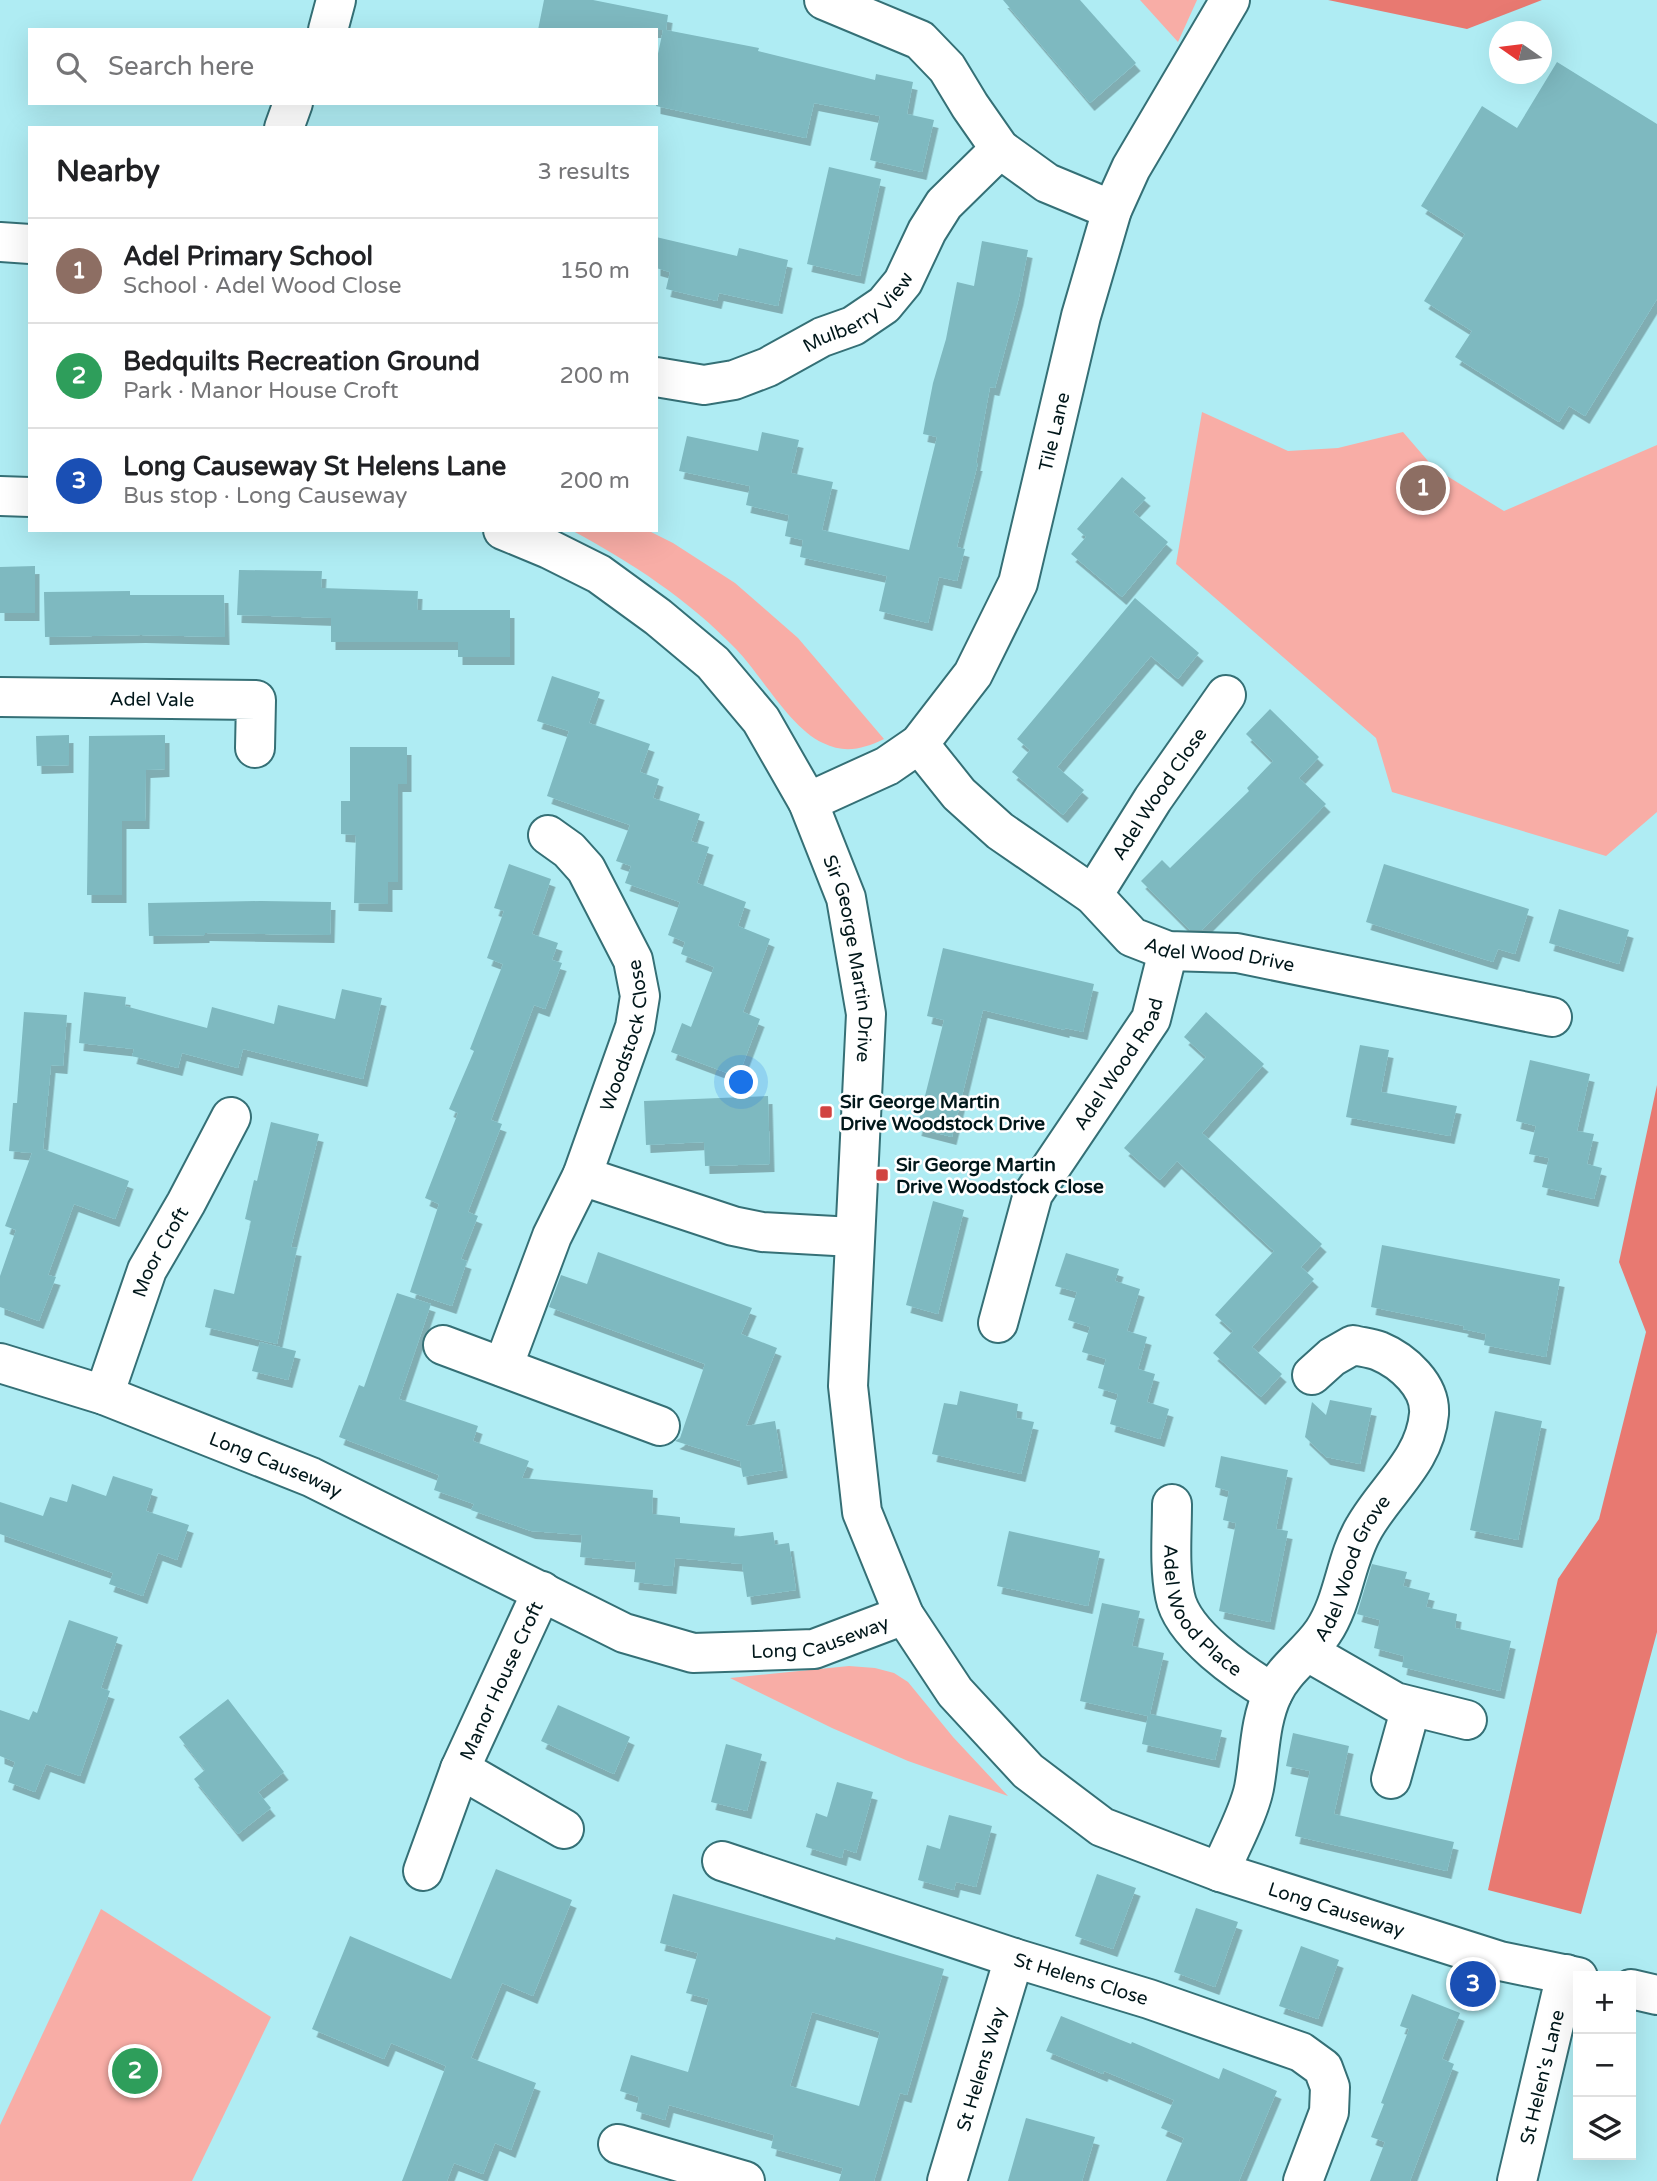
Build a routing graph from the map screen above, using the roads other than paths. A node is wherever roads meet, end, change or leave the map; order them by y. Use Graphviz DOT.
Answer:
graph roads {
  1 [pos="336,0"];
  2 [pos="824,0"];
  3 [pos="1230,0"];
  4 [pos="329,28"];
  5 [pos="292,105"];
  6 [pos="286,126"];
  7 [pos="1000,149"];
  8 [pos="1112,210"];
  9 [pos="0,242"];
  10 [pos="28,244"];
  11 [pos="658,377"];
  12 [pos="0,496"];
  13 [pos="28,497"];
  14 [pos="508,532"];
  15 [pos="1226,695"];
  16 [pos="0,697"];
  17 [pos="919,744"];
  18 [pos="255,748"];
  19 [pos="808,802"];
  20 [pos="548,835"];
  21 [pos="1093,895"];
  22 [pos="1168,951"];
  23 [pos="1552,1017"];
  24 [pos="231,1117"];
  25 [pos="582,1176"];
  26 [pos="853,1237"];
  27 [pos="998,1323"];
  28 [pos="443,1345"];
  29 [pos="0,1363"];
  30 [pos="503,1367"];
  31 [pos="1312,1375"];
  32 [pos="104,1395"];
  33 [pos="660,1426"];
  34 [pos="1172,1504"];
  35 [pos="542,1591"];
  36 [pos="904,1615"];
  37 [pos="1308,1652"];
  38 [pos="1273,1693"];
  39 [pos="1411,1707"];
  40 [pos="1467,1720"];
  41 [pos="460,1769"];
  42 [pos="1391,1779"];
  43 [pos="564,1829"];
  44 [pos="722,1861"];
  45 [pos="423,1871"];
  46 [pos="1220,1872"];
  47 [pos="1014,1958"];
  48 [pos="1572,1975"];
  49 [pos="1636,1990"];
  50 [pos="1657,1995"];
  51 [pos="618,2144"];
  52 [pos="745,2181"];
  53 [pos="947,2181"];
  54 [pos="1303,2181"];
  55 [pos="1517,2181"];
  1 -- 4 [label="street"];
  2 -- 7 [label="street"];
  3 -- 8 [label="street, Tile Lane"];
  5 -- 6 [label="street"];
  7 -- 8 [label="street"];
  7 -- 11 [label="street, Mulberry View"];
  8 -- 17 [label="street, Tile Lane"];
  9 -- 10 [label="street"];
  12 -- 13 [label="street"];
  14 -- 19 [label="street, Sir George Martin Drive"];
  15 -- 21 [label="street, Adel Wood Close"];
  16 -- 18 [label="street, Adel Vale"];
  17 -- 19 [label="street, Tile Lane"];
  17 -- 21 [label="street, Adel Wood Drive"];
  19 -- 26 [label="street, Sir George Martin Drive"];
  20 -- 25 [label="street, Woodstock Close"];
  21 -- 22 [label="street, Adel Wood Drive"];
  22 -- 23 [label="street, Adel Wood Drive"];
  22 -- 27 [label="street, Adel Wood Road"];
  24 -- 32 [label="street, Moor Croft"];
  25 -- 26 [label="street"];
  25 -- 30 [label="street, Woodstock Close"];
  26 -- 36 [label="street, Sir George Martin Drive"];
  28 -- 30 [label="street"];
  29 -- 32 [label="street, Long Causeway"];
  30 -- 33 [label="street"];
  31 -- 37 [label="street, Adel Wood Grove"];
  32 -- 35 [label="street, Long Causeway"];
  34 -- 38 [label="street, Adel Wood Place"];
  35 -- 36 [label="street, Long Causeway"];
  35 -- 41 [label="street, Manor House Croft"];
  36 -- 46 [label="street, Long Causeway"];
  37 -- 38 [label="street, Adel Wood Grove"];
  37 -- 39 [label="street"];
  38 -- 46 [label="street, Adel Wood Grove"];
  39 -- 40 [label="street"];
  39 -- 42 [label="street"];
  41 -- 43 [label="street, Manor House Croft"];
  41 -- 45 [label="street, Manor House Croft"];
  44 -- 47 [label="street, St Helens Close"];
  46 -- 48 [label="street, Long Causeway"];
  47 -- 53 [label="street, St Helens Way"];
  47 -- 54 [label="street, St Helens Close"];
  48 -- 55 [label="street, St Helen's Lane"];
  49 -- 50 [label="street"];
  51 -- 52 [label="street"];
}
